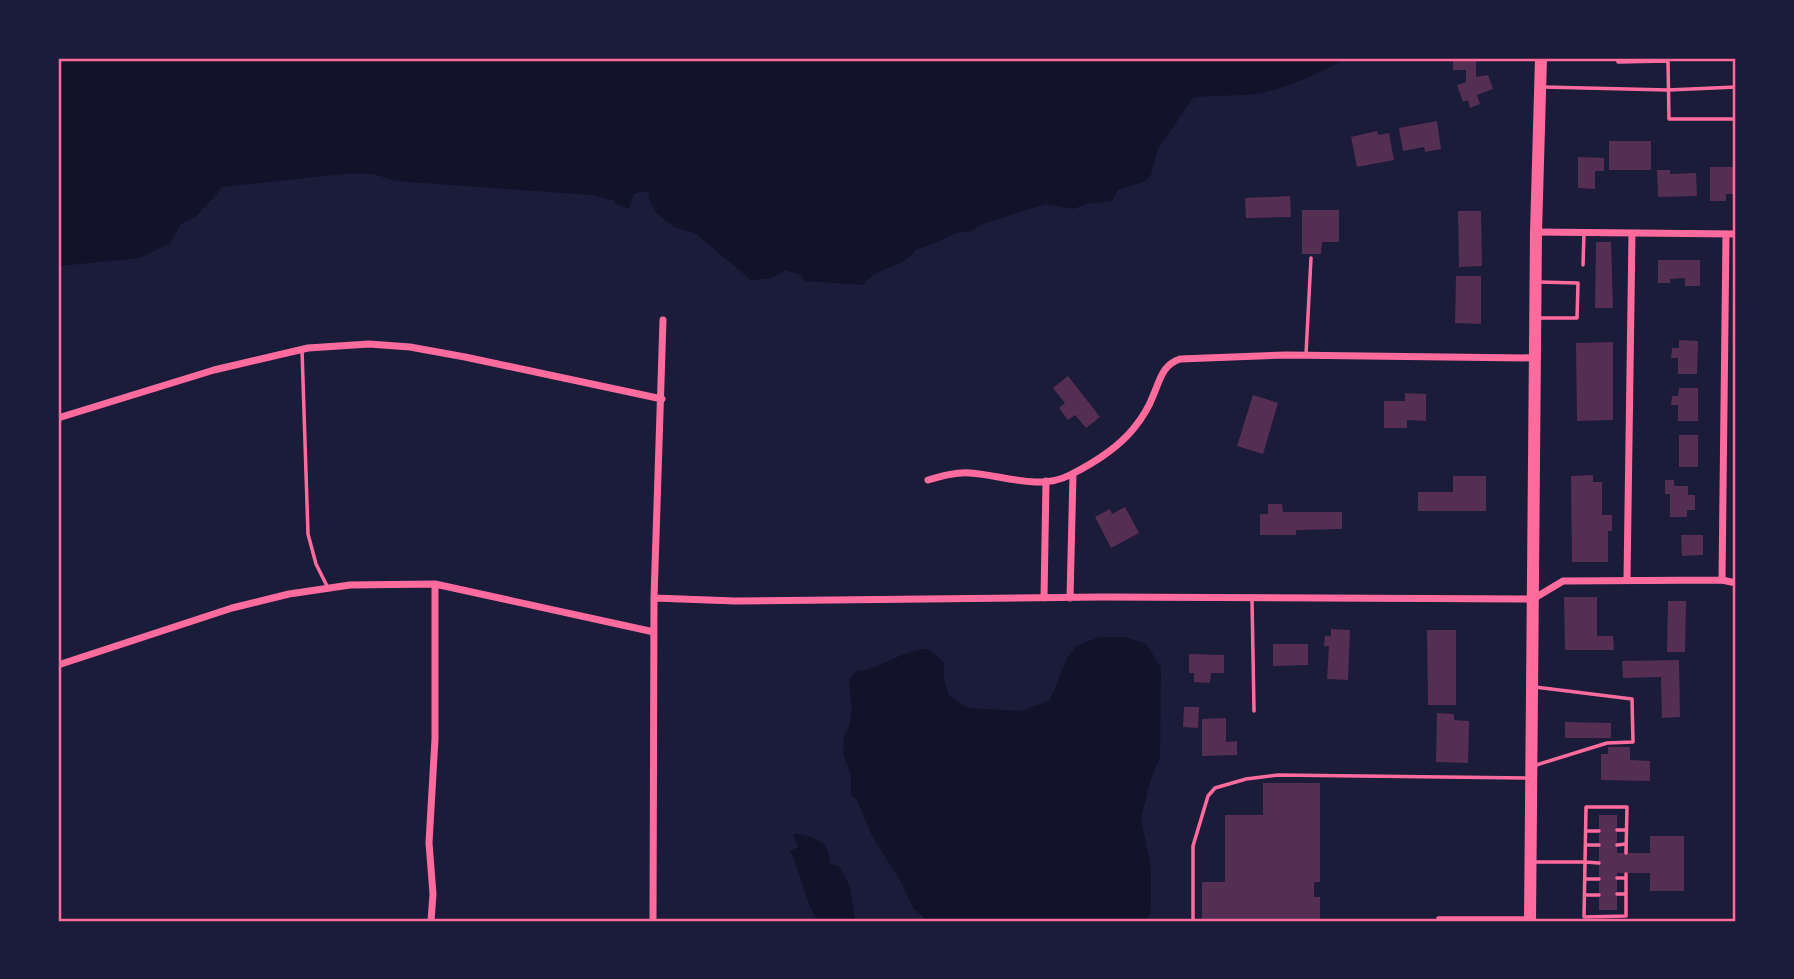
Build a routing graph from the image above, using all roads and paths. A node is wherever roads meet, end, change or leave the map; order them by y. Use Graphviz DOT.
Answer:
graph roads {
  1 [pos="1541,58"];
  2 [pos="1618,58"];
  3 [pos="1541,87"];
  4 [pos="1736,87"];
  5 [pos="1668,89"];
  6 [pos="1736,119"];
  7 [pos="1536,232"];
  8 [pos="1584,233"];
  9 [pos="1632,233"];
  10 [pos="1726,234"];
  11 [pos="1736,234"];
  12 [pos="1311,258"];
  13 [pos="1583,265"];
  14 [pos="1536,282"];
  15 [pos="1536,318"];
  16 [pos="663,320"];
  17 [pos="302,349"];
  18 [pos="1306,356"];
  19 [pos="1535,358"];
  20 [pos="662,399"];
  21 [pos="58,418"];
  22 [pos="1073,474"];
  23 [pos="928,480"];
  24 [pos="1046,481"];
  25 [pos="1627,579"];
  26 [pos="1722,580"];
  27 [pos="1736,583"];
  28 [pos="435,584"];
  29 [pos="328,588"];
  30 [pos="654,598"];
  31 [pos="1044,598"];
  32 [pos="1070,598"];
  33 [pos="1252,599"];
  34 [pos="1534,599"];
  35 [pos="654,632"];
  36 [pos="58,665"];
  37 [pos="1532,687"];
  38 [pos="1254,711"];
  39 [pos="1532,772"];
  40 [pos="1616,830"];
  41 [pos="1626,830"];
  42 [pos="1586,831"];
  43 [pos="1599,831"];
  44 [pos="1626,844"];
  45 [pos="1586,845"];
  46 [pos="1599,845"];
  47 [pos="1616,845"];
  48 [pos="1626,853"];
  49 [pos="1531,862"];
  50 [pos="1586,862"];
  51 [pos="1599,863"];
  52 [pos="1617,878"];
  53 [pos="1585,879"];
  54 [pos="1599,879"];
  55 [pos="1617,894"];
  56 [pos="1626,894"];
  57 [pos="1585,895"];
  58 [pos="1599,895"];
  59 [pos="1438,918"];
  60 [pos="1626,919"];
  61 [pos="1530,920"];
  62 [pos="431,921"];
  63 [pos="653,921"];
  64 [pos="1193,921"];
  1 -- 3 [label="main road"];
  2 -- 5 [label="lane"];
  3 -- 5 [label="lane"];
  3 -- 7 [label="main road"];
  4 -- 5 [label="lane"];
  5 -- 6 [label="lane"];
  7 -- 8 [label="street"];
  7 -- 14 [label="main road"];
  8 -- 9 [label="street"];
  8 -- 13 [label="lane"];
  9 -- 10 [label="street"];
  9 -- 25 [label="street"];
  10 -- 11 [label="street"];
  10 -- 26 [label="street"];
  12 -- 18 [label="lane"];
  14 -- 15 [label="main road"];
  14 -- 15 [label="lane"];
  15 -- 19 [label="main road"];
  16 -- 20 [label="street"];
  17 -- 20 [label="street"];
  17 -- 21 [label="street"];
  17 -- 29 [label="lane"];
  18 -- 19 [label="street"];
  18 -- 22 [label="street"];
  19 -- 34 [label="main road"];
  20 -- 30 [label="street"];
  22 -- 24 [label="street"];
  22 -- 32 [label="street"];
  23 -- 24 [label="street"];
  24 -- 31 [label="street"];
  25 -- 26 [label="street"];
  25 -- 34 [label="street"];
  26 -- 27 [label="street"];
  28 -- 29 [label="street"];
  28 -- 35 [label="street"];
  28 -- 62 [label="street"];
  29 -- 36 [label="street"];
  30 -- 31 [label="street"];
  30 -- 35 [label="street"];
  31 -- 32 [label="street"];
  32 -- 33 [label="street"];
  33 -- 34 [label="street"];
  33 -- 38 [label="lane"];
  34 -- 37 [label="main road"];
  35 -- 63 [label="street"];
  37 -- 39 [label="main road"];
  37 -- 39 [label="lane"];
  39 -- 49 [label="main road"];
  39 -- 64 [label="lane"];
  40 -- 41 [label="lane"];
  41 -- 42 [label="lane"];
  41 -- 44 [label="lane"];
  42 -- 43 [label="lane"];
  42 -- 45 [label="lane"];
  44 -- 47 [label="lane"];
  44 -- 48 [label="lane"];
  45 -- 46 [label="lane"];
  45 -- 50 [label="lane"];
  49 -- 50 [label="lane"];
  49 -- 61 [label="main road"];
  50 -- 51 [label="lane"];
  50 -- 53 [label="lane"];
  52 -- 56 [label="lane"];
  53 -- 54 [label="lane"];
  53 -- 57 [label="lane"];
  55 -- 56 [label="lane"];
  56 -- 60 [label="lane"];
  57 -- 58 [label="lane"];
  57 -- 60 [label="lane"];
  59 -- 61 [label="lane"];
}
